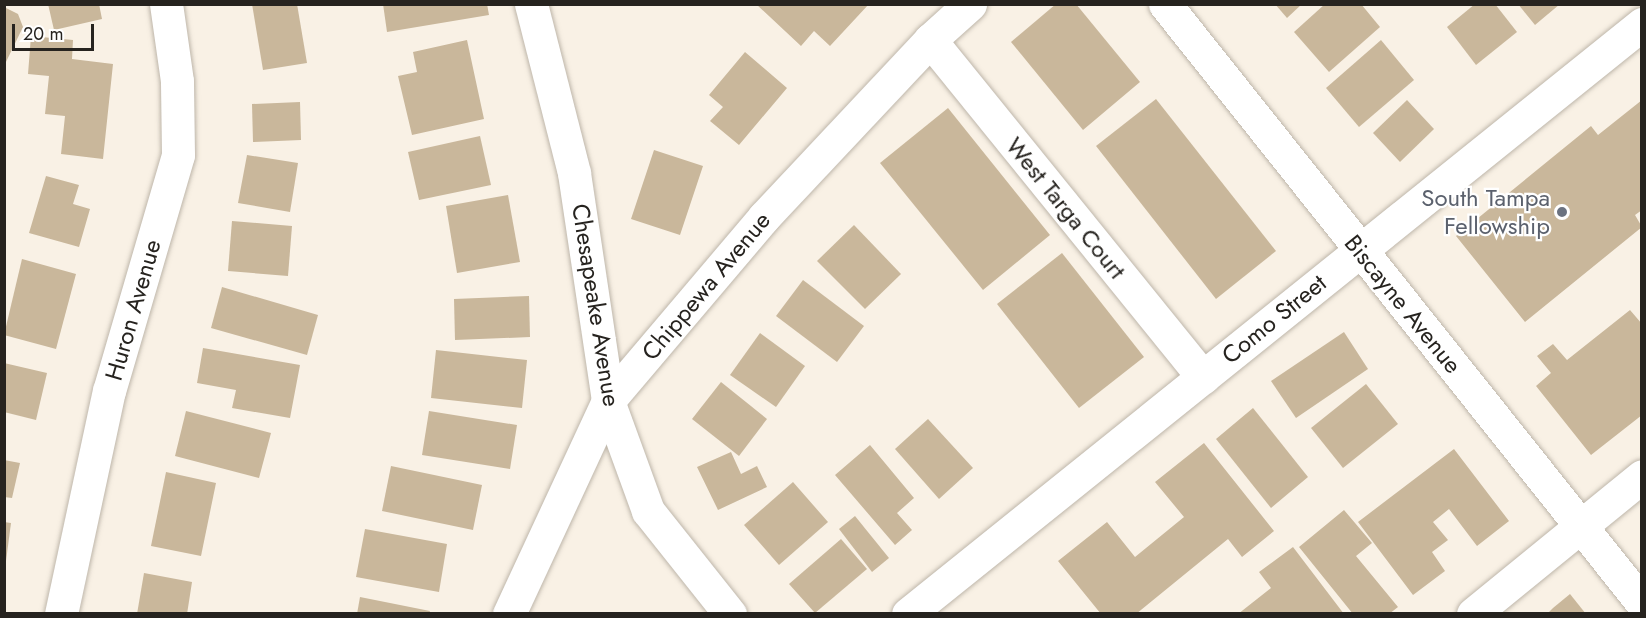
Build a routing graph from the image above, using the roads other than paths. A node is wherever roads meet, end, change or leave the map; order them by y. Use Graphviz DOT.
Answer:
graph roads {
  1 [pos="166,4"];
  2 [pos="531,4"];
  3 [pos="970,4"];
  4 [pos="1165,4"];
  5 [pos="1641,24"];
  6 [pos="930,40"];
  7 [pos="1360,251"];
  8 [pos="1203,377"];
  9 [pos="608,401"];
  10 [pos="1641,476"];
  11 [pos="1581,526"];
  12 [pos="1641,603"];
  13 [pos="61,614"];
  14 [pos="509,614"];
  15 [pos="729,614"];
  16 [pos="908,614"];
  17 [pos="1473,614"];
  1 -- 13 [label="street, Huron Avenue"];
  2 -- 9 [label="street, Chesapeake Avenue"];
  3 -- 6 [label="street, Chippewa Avenue"];
  4 -- 7 [label="street, Biscayne Avenue"];
  5 -- 7 [label="street, Como Street"];
  6 -- 8 [label="street, West Targa Court"];
  6 -- 9 [label="street, Chippewa Avenue"];
  7 -- 8 [label="street, Como Street"];
  7 -- 11 [label="street, Biscayne Avenue"];
  8 -- 16 [label="street, Como Street"];
  9 -- 14 [label="street, Chippewa Avenue"];
  9 -- 15 [label="street, Chesapeake Avenue"];
  10 -- 11 [label="street"];
  11 -- 12 [label="street, Biscayne Avenue"];
  11 -- 17 [label="street"];
}
